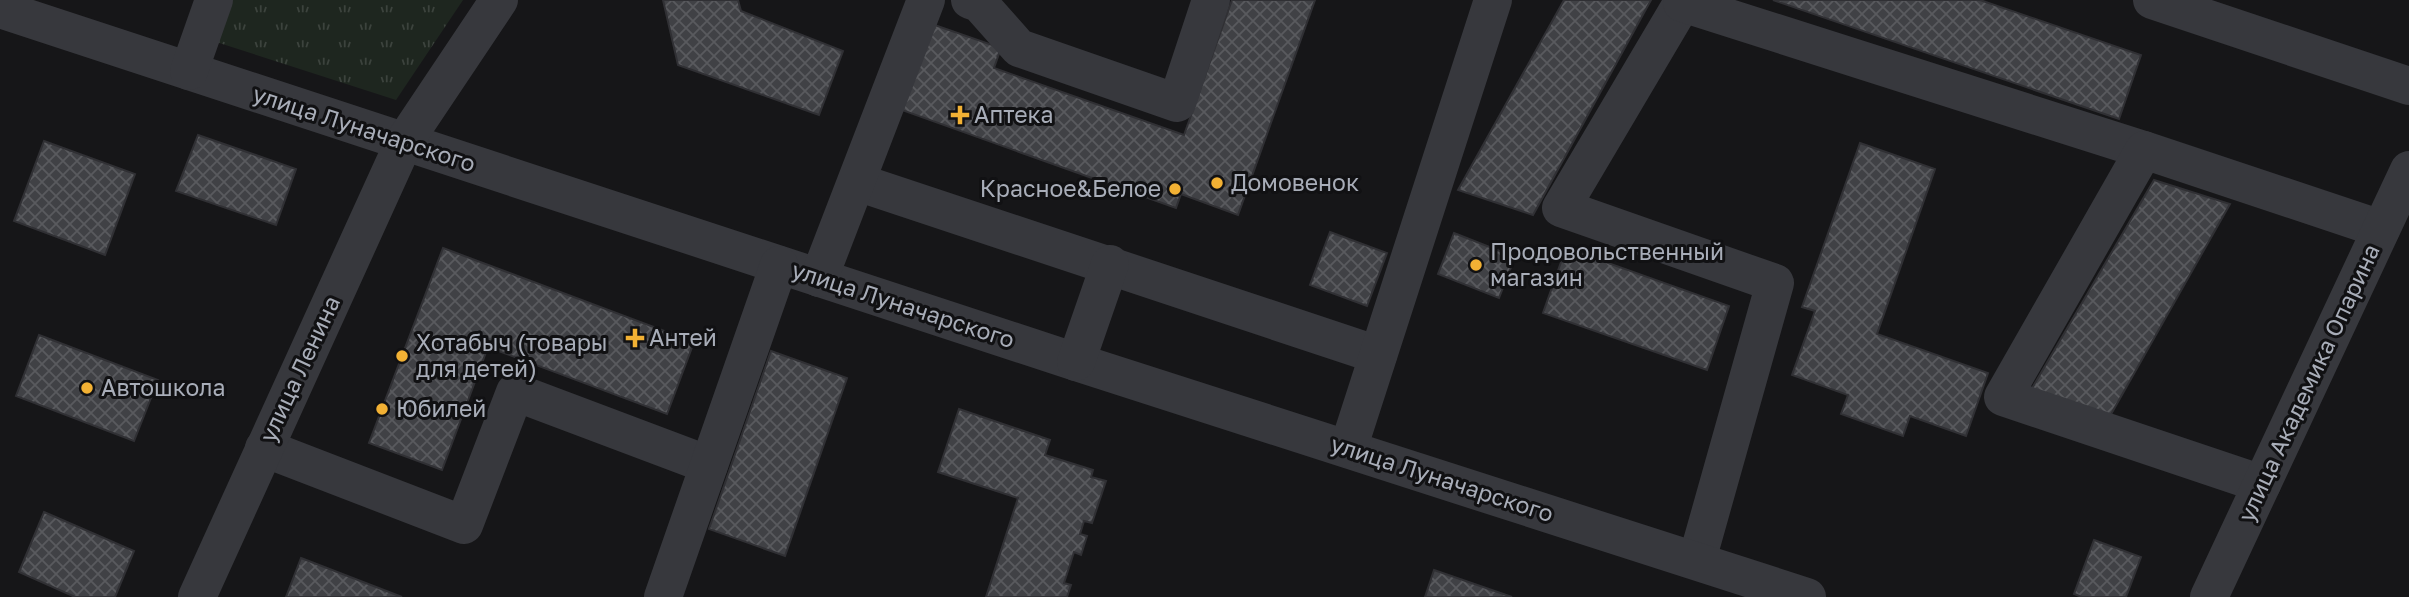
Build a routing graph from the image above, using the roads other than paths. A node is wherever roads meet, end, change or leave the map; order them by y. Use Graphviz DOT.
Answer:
graph roads {
  1 [pos="214,0"];
  2 [pos="499,0"];
  3 [pos="926,0"];
  4 [pos="970,0"];
  5 [pos="1211,0"];
  6 [pos="1493,0"];
  7 [pos="2152,0"];
  8 [pos="1683,1"];
  9 [pos="0,9"];
  10 [pos="189,71"];
  11 [pos="2409,86"];
  12 [pos="404,142"];
  13 [pos="2144,150"];
  14 [pos="2409,170"];
  15 [pos="857,181"];
  16 [pos="2381,229"];
  17 [pos="1110,264"];
  18 [pos="779,265"];
  19 [pos="819,278"];
  20 [pos="1378,355"];
  21 [pos="1076,362"];
  22 [pos="264,448"];
  23 [pos="1348,449"];
  24 [pos="709,465"];
  25 [pos="2262,484"];
  26 [pos="1697,561"];
  27 [pos="197,597"];
  28 [pos="663,597"];
  29 [pos="1807,597"];
  30 [pos="2209,597"];
  1 -- 10 [label="street"];
  2 -- 12 [label="street, улица Ленина"];
  3 -- 15 [label="street"];
  4 -- 5 [label="street"];
  6 -- 20 [label="street"];
  7 -- 11 [label="street"];
  8 -- 13 [label="street"];
  8 -- 26 [label="street"];
  9 -- 10 [label="street, улица Луначарского"];
  10 -- 12 [label="street, улица Луначарского"];
  12 -- 18 [label="street, улица Луначарского"];
  12 -- 22 [label="street, улица Ленина"];
  13 -- 16 [label="street"];
  13 -- 25 [label="street"];
  14 -- 16 [label="street, улица Академика Опарина"];
  15 -- 17 [label="street"];
  15 -- 19 [label="street"];
  16 -- 25 [label="street, улица Академика Опарина"];
  17 -- 20 [label="street"];
  17 -- 21 [label="street"];
  18 -- 19 [label="street, улица Луначарского"];
  18 -- 24 [label="street"];
  19 -- 21 [label="street, улица Луначарского"];
  20 -- 23 [label="street"];
  21 -- 23 [label="street, улица Луначарского"];
  22 -- 24 [label="street"];
  22 -- 27 [label="street, улица Ленина"];
  23 -- 26 [label="street, улица Луначарского"];
  24 -- 28 [label="street"];
  25 -- 30 [label="street, улица Академика Опарина"];
  26 -- 29 [label="street, улица Луначарского"];
}
